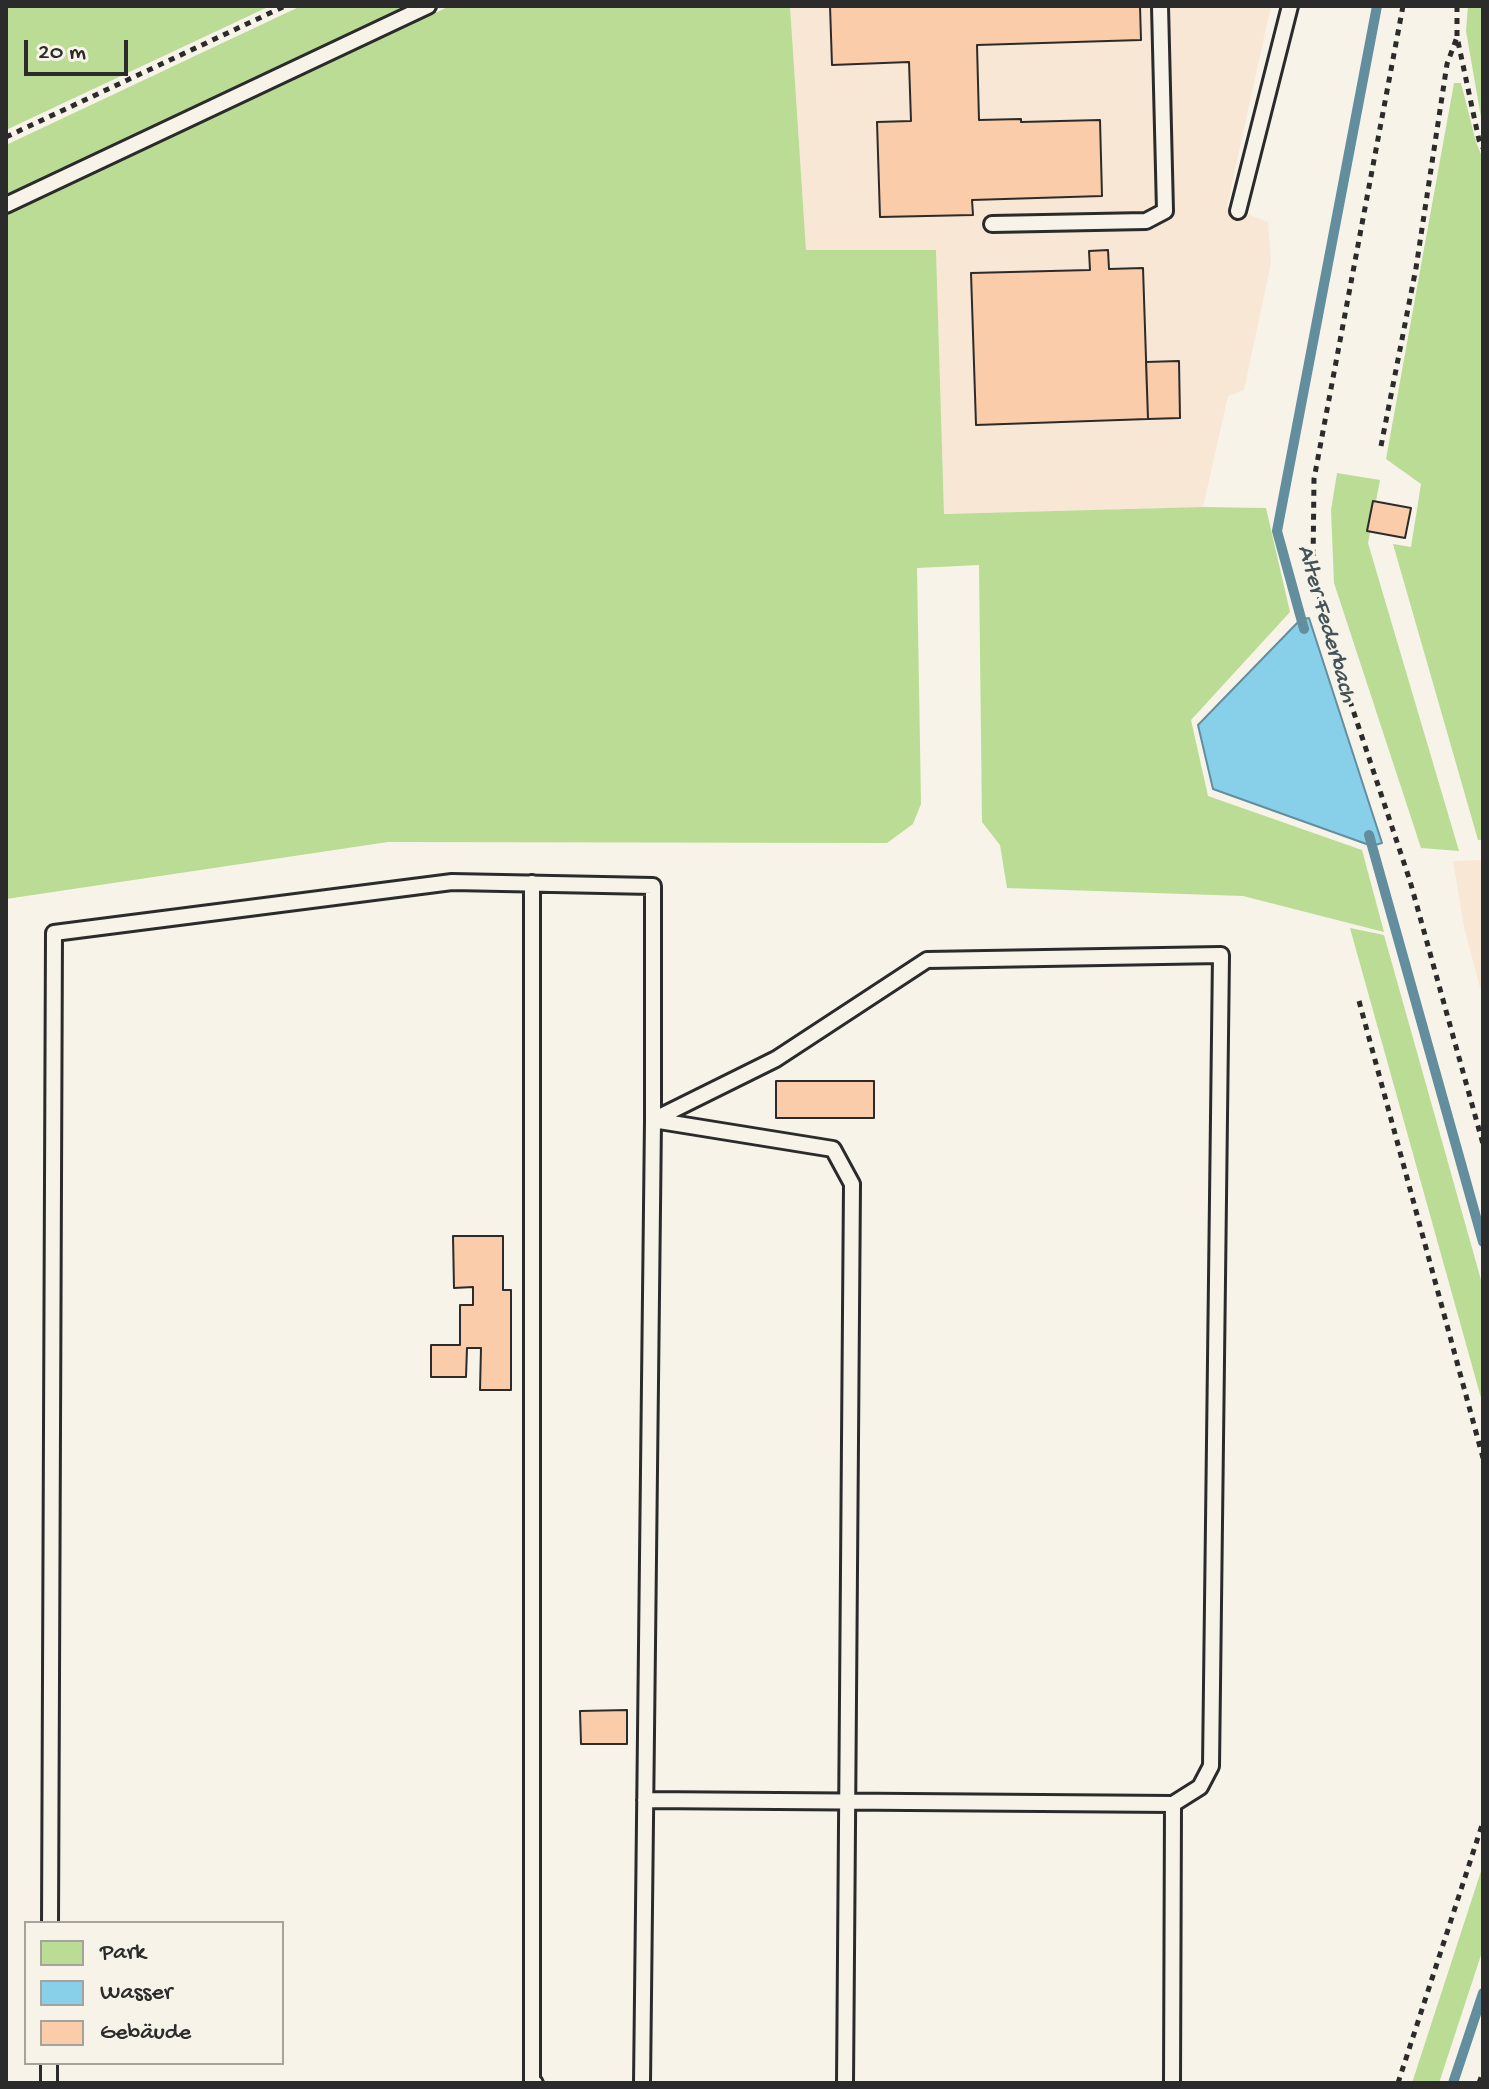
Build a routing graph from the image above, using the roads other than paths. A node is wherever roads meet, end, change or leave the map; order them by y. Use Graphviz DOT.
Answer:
graph roads {
  1 [pos="428,6"];
  2 [pos="1160,6"];
  3 [pos="1290,6"];
  4 [pos="6,205"];
  5 [pos="1238,211"];
  6 [pos="992,224"];
  7 [pos="532,883"];
  8 [pos="653,1120"];
  9 [pos="645,1800"];
  10 [pos="845,1802"];
  11 [pos="1173,1804"];
  12 [pos="50,1921"];
  13 [pos="535,2083"];
  14 [pos="642,2083"];
  15 [pos="845,2083"];
  16 [pos="1172,2083"];
  1 -- 4 [label="lane"];
  2 -- 6 [label="lane"];
  3 -- 5 [label="lane"];
  7 -- 8 [label="lane"];
  7 -- 12 [label="lane"];
  7 -- 13 [label="lane"];
  8 -- 9 [label="lane"];
  8 -- 10 [label="lane"];
  8 -- 11 [label="lane"];
  9 -- 10 [label="lane"];
  9 -- 14 [label="lane"];
  10 -- 11 [label="lane"];
  10 -- 15 [label="lane"];
  11 -- 16 [label="lane"];
}
